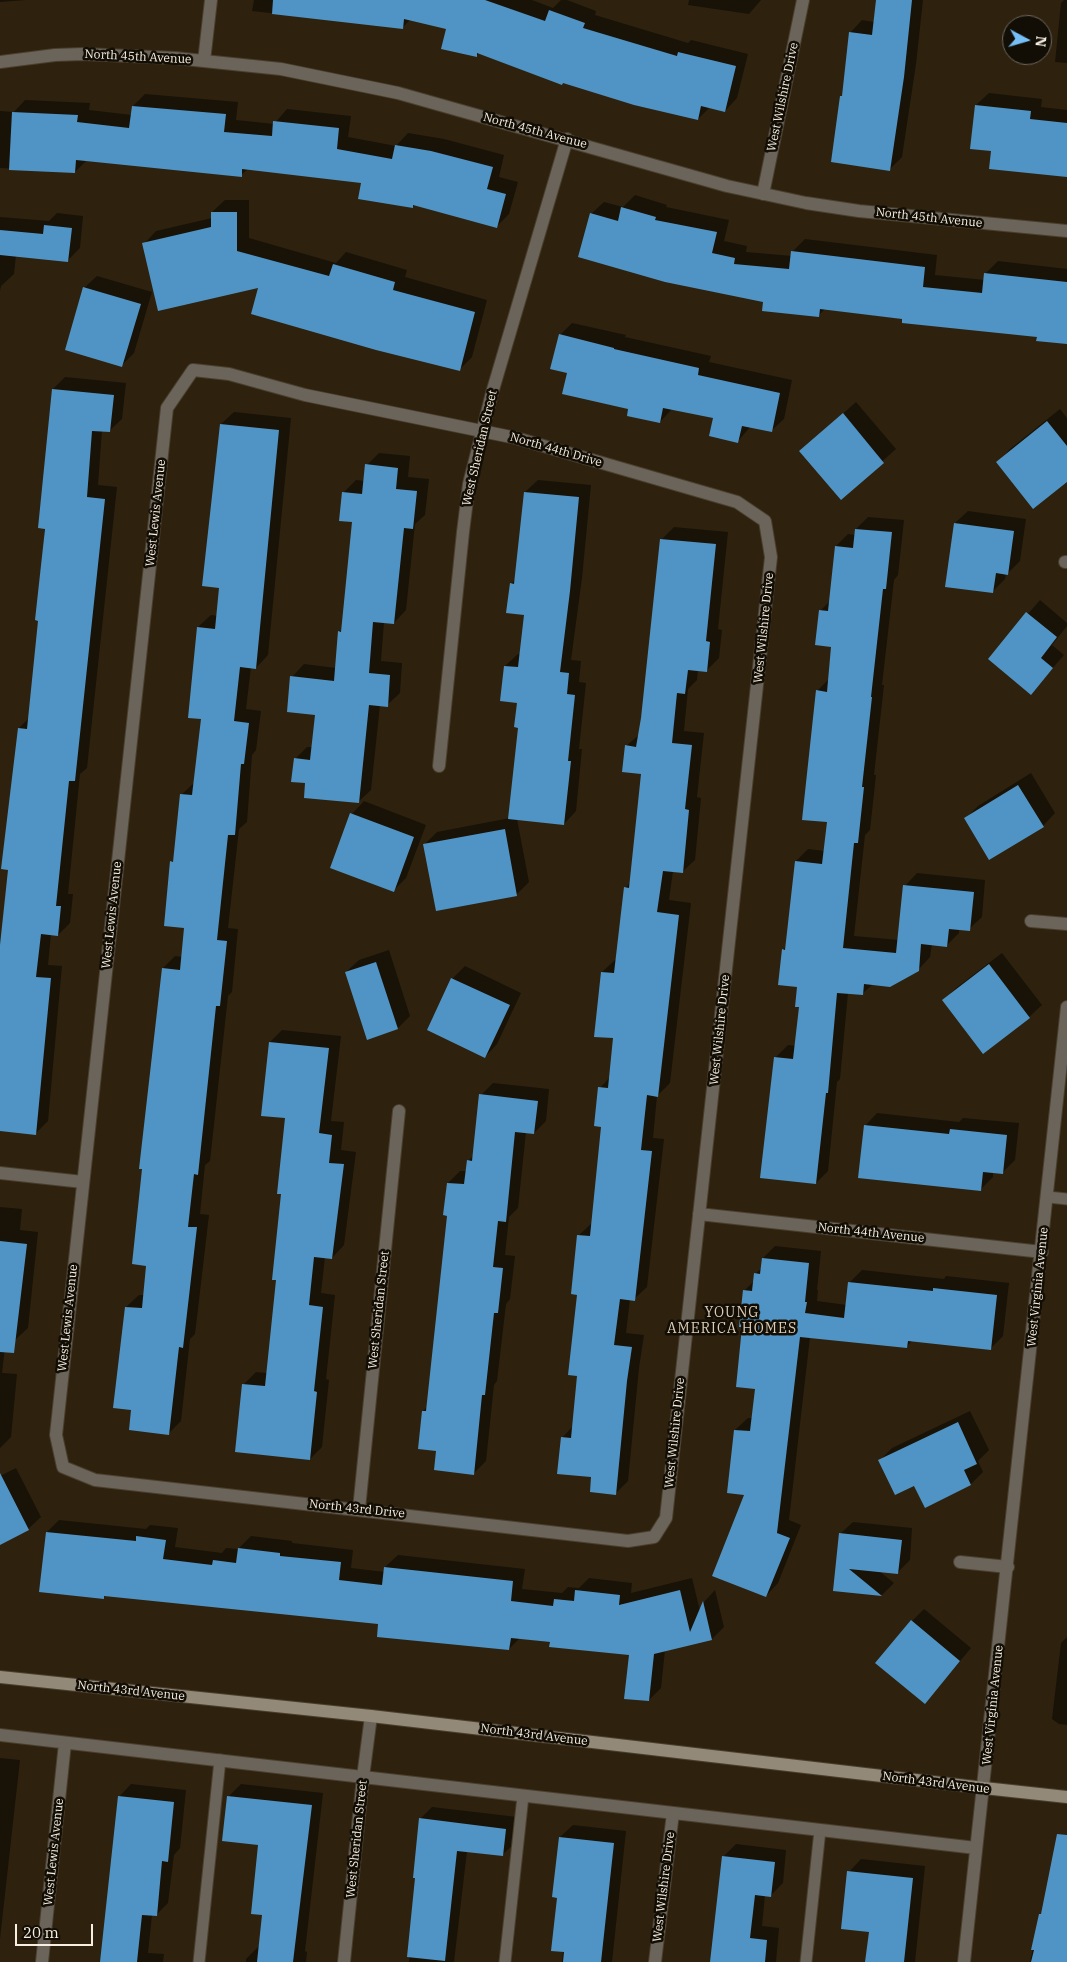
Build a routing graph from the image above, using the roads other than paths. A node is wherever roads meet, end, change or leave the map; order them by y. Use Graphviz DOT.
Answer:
graph roads {
  1 [pos="211,0"];
  2 [pos="803,0"];
  3 [pos="204,60"];
  4 [pos="0,62"];
  5 [pos="567,139"];
  6 [pos="763,194"];
  7 [pos="1067,231"];
  8 [pos="192,370"];
  9 [pos="483,430"];
  10 [pos="765,521"];
  11 [pos="438,766"];
  12 [pos="1031,921"];
  13 [pos="1067,924"];
  14 [pos="1067,1007"];
  15 [pos="399,1111"];
  16 [pos="0,1173"];
  17 [pos="83,1182"];
  18 [pos="1048,1197"];
  19 [pos="1067,1199"];
  20 [pos="699,1214"];
  21 [pos="1042,1252"];
  22 [pos="62,1467"];
  23 [pos="359,1509"];
  24 [pos="654,1537"];
  25 [pos="960,1562"];
  26 [pos="1008,1567"];
  27 [pos="0,1677"];
  28 [pos="371,1716"];
  29 [pos="0,1735"];
  30 [pos="65,1743"];
  31 [pos="220,1760"];
  32 [pos="363,1777"];
  33 [pos="984,1788"];
  34 [pos="524,1796"];
  35 [pos="1067,1797"];
  36 [pos="673,1813"];
  37 [pos="820,1830"];
  38 [pos="976,1848"];
  39 [pos="42,1962"];
  40 [pos="200,1962"];
  41 [pos="344,1962"];
  42 [pos="505,1962"];
  43 [pos="655,1962"];
  44 [pos="806,1962"];
  45 [pos="964,1962"];
  1 -- 3 [label="street"];
  2 -- 6 [label="street, West Wilshire Drive"];
  3 -- 4 [label="street, North 45th Avenue"];
  3 -- 5 [label="street, North 45th Avenue"];
  5 -- 6 [label="street, North 45th Avenue"];
  5 -- 9 [label="street, West Sheridan Street"];
  6 -- 7 [label="street, North 45th Avenue"];
  8 -- 9 [label="street, North 44th Drive"];
  8 -- 17 [label="street, West Lewis Avenue"];
  9 -- 10 [label="street, North 44th Drive"];
  9 -- 11 [label="street, West Sheridan Street"];
  10 -- 20 [label="street, West Wilshire Drive"];
  12 -- 13 [label="street"];
  14 -- 18 [label="street, West Virginia Avenue"];
  15 -- 23 [label="street, West Sheridan Street"];
  16 -- 17 [label="street"];
  17 -- 22 [label="street, West Lewis Avenue"];
  18 -- 19 [label="lane"];
  18 -- 21 [label="street, West Virginia Avenue"];
  20 -- 21 [label="street, North 44th Avenue"];
  20 -- 24 [label="street, West Wilshire Drive"];
  21 -- 26 [label="street, West Virginia Avenue"];
  22 -- 23 [label="street, North 43rd Drive"];
  23 -- 24 [label="street, North 43rd Drive"];
  25 -- 26 [label="street"];
  26 -- 33 [label="street, West Virginia Avenue"];
  27 -- 28 [label="main road, North 43rd Avenue"];
  28 -- 32 [label="street, West Sheridan Street"];
  28 -- 33 [label="main road, North 43rd Avenue"];
  29 -- 30 [label="street"];
  30 -- 31 [label="street"];
  30 -- 39 [label="street, West Lewis Avenue"];
  31 -- 32 [label="street"];
  31 -- 40 [label="lane"];
  32 -- 34 [label="street"];
  32 -- 41 [label="street, West Sheridan Street"];
  33 -- 35 [label="main road, North 43rd Avenue"];
  33 -- 38 [label="street, West Virginia Avenue"];
  34 -- 36 [label="street"];
  34 -- 42 [label="lane"];
  36 -- 37 [label="street"];
  36 -- 43 [label="street, West Wilshire Drive"];
  37 -- 38 [label="street"];
  37 -- 44 [label="lane"];
  38 -- 45 [label="street, West Virginia Avenue"];
}
